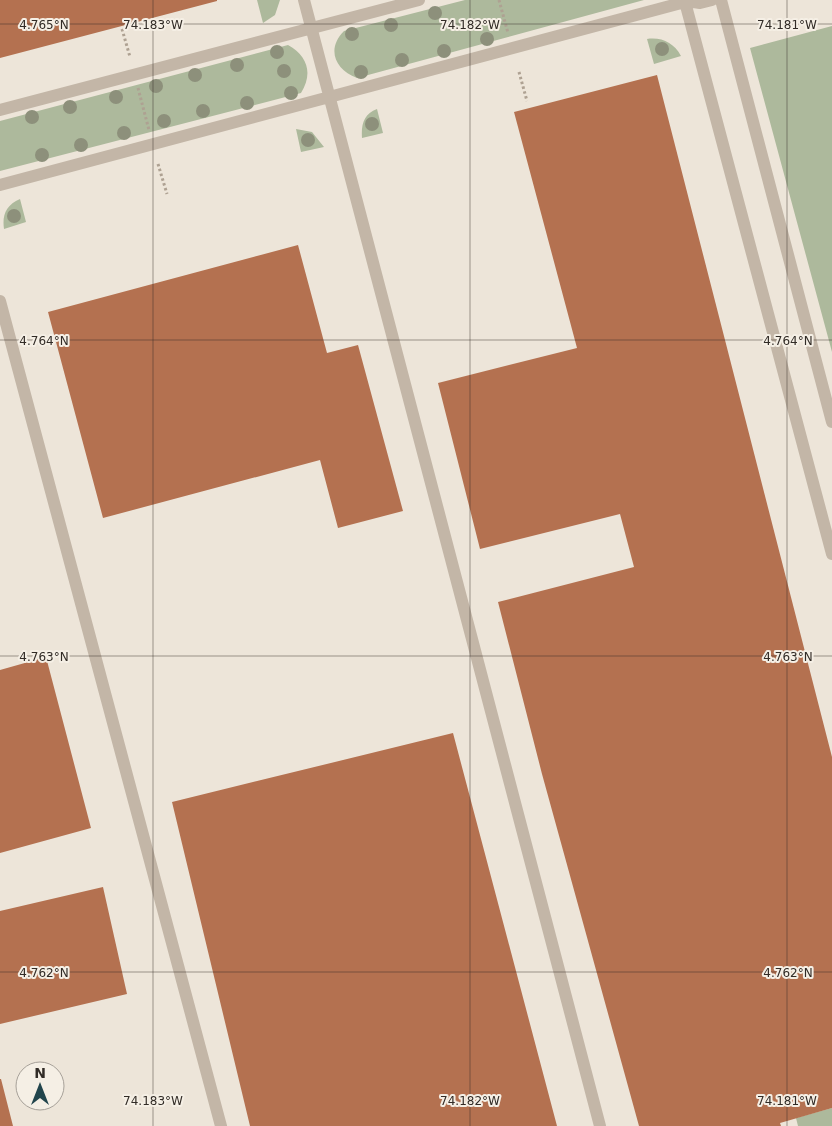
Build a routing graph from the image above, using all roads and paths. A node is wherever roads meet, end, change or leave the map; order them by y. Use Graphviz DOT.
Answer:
graph roads {
  1 [pos="304,0"];
  2 [pos="419,0"];
  3 [pos="499,0"];
  4 [pos="712,0"];
  5 [pos="721,0"];
  6 [pos="683,1"];
  7 [pos="311,28"];
  8 [pos="122,29"];
  9 [pos="509,37"];
  10 [pos="130,58"];
  11 [pos="519,72"];
  12 [pos="137,85"];
  13 [pos="330,96"];
  14 [pos="527,101"];
  15 [pos="0,110"];
  16 [pos="150,132"];
  17 [pos="158,164"];
  18 [pos="0,184"];
  19 [pos="167,194"];
  20 [pos="0,301"];
  21 [pos="832,422"];
  22 [pos="832,554"];
  23 [pos="221,1126"];
  24 [pos="600,1126"];
  1 -- 7 [label="lane"];
  2 -- 7 [label="lane"];
  3 -- 9 [label="path"];
  4 -- 6 [label="lane"];
  5 -- 21 [label="lane"];
  6 -- 13 [label="lane"];
  6 -- 22 [label="lane"];
  7 -- 13 [label="lane"];
  7 -- 15 [label="lane"];
  8 -- 10 [label="path"];
  11 -- 14 [label="path"];
  12 -- 16 [label="path"];
  13 -- 18 [label="lane"];
  13 -- 24 [label="lane"];
  17 -- 19 [label="path"];
  20 -- 23 [label="lane"];
}
